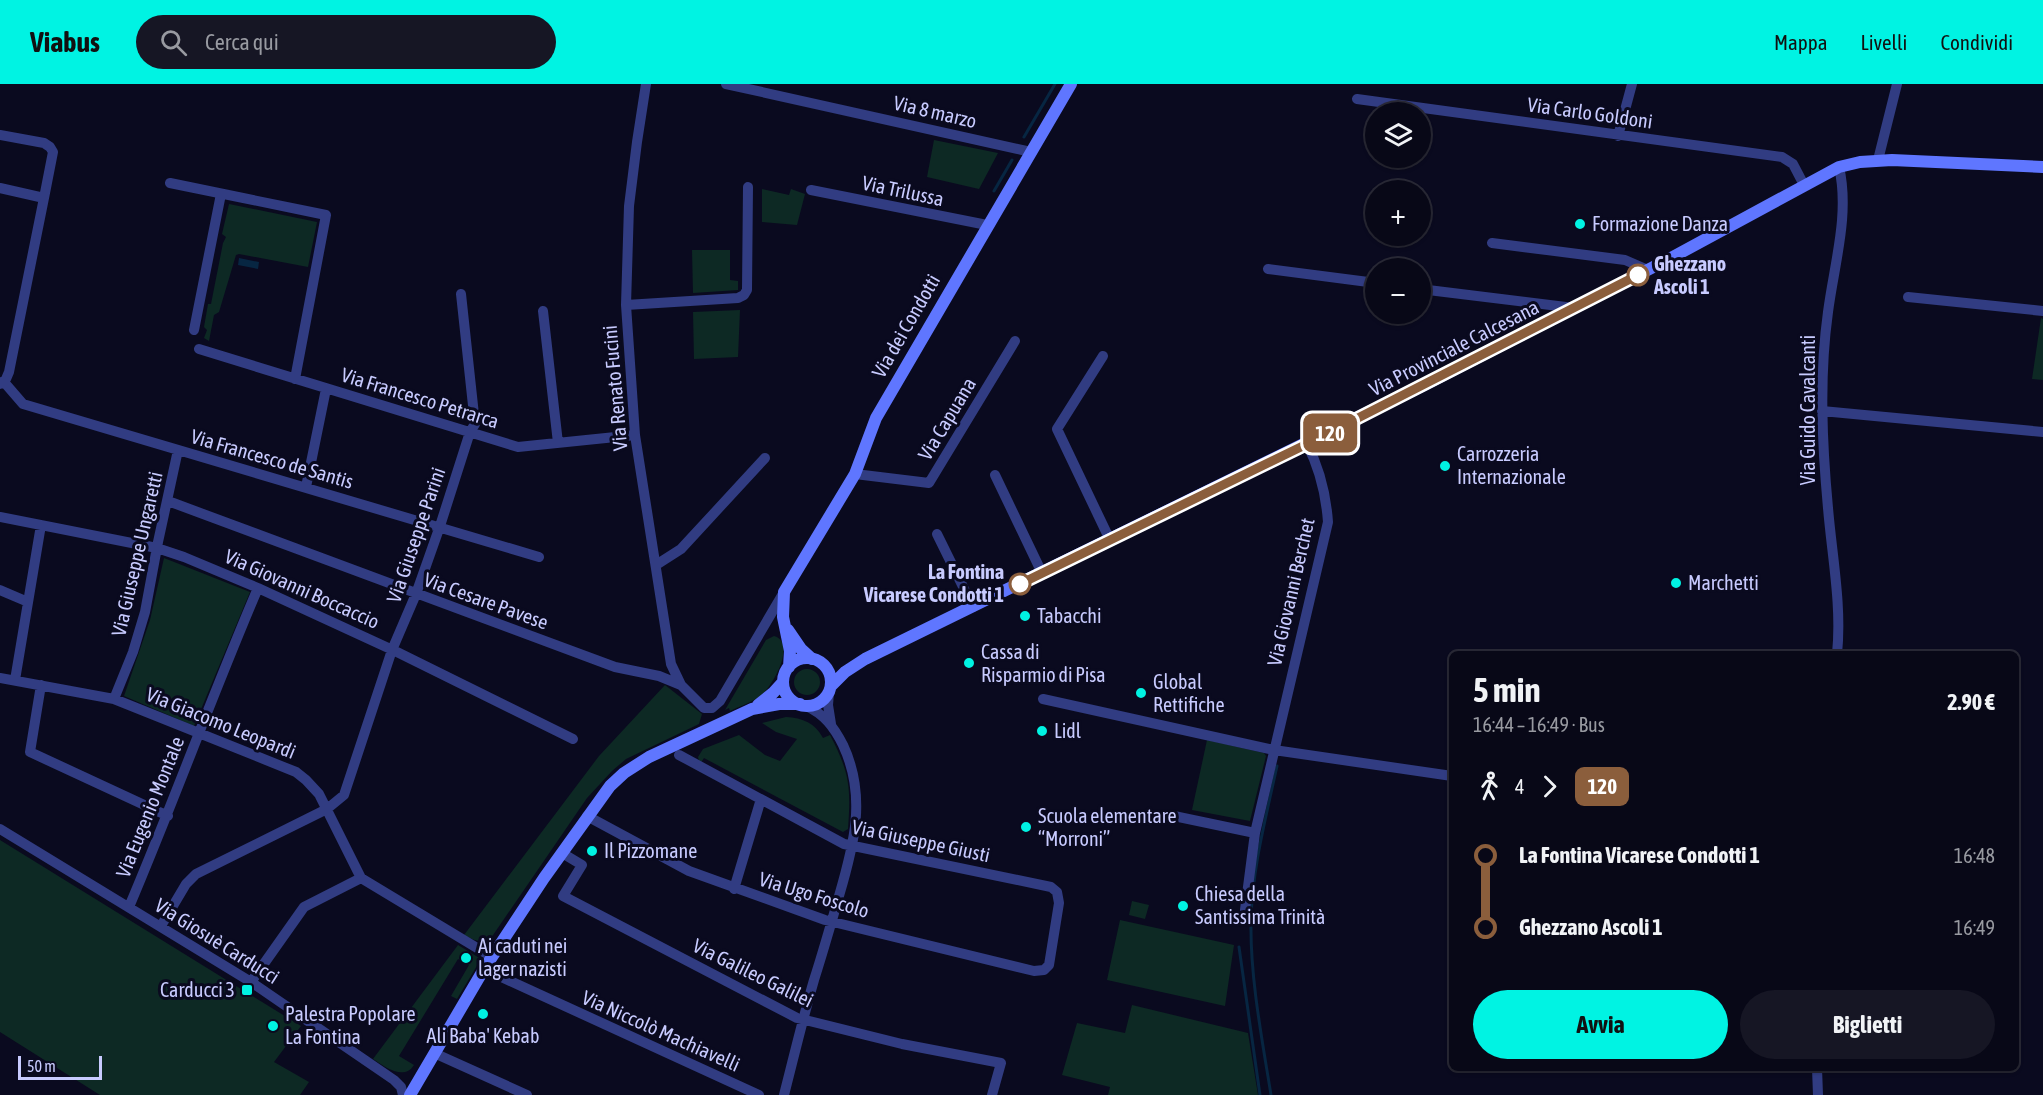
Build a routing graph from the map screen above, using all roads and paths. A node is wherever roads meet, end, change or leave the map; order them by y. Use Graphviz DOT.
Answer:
graph roads {
  1 [pos="646,84"];
  2 [pos="726,84"];
  3 [pos="1071,84"];
  4 [pos="1632,84"];
  5 [pos="1897,84"];
  6 [pos="1357,99"];
  7 [pos="0,135"];
  8 [pos="1618,136"];
  9 [pos="1031,152"];
  10 [pos="1878,160"];
  11 [pos="1839,167"];
  12 [pos="2043,167"];
  13 [pos="170,183"];
  14 [pos="1804,185"];
  15 [pos="748,187"];
  16 [pos="0,188"];
  17 [pos="811,190"];
  18 [pos="221,194"];
  19 [pos="44,198"];
  20 [pos="987,225"];
  21 [pos="1492,243"];
  22 [pos="1268,269"];
  23 [pos="1648,270"];
  24 [pos="1365,282"];
  25 [pos="1431,290"];
  26 [pos="461,294"];
  27 [pos="1908,297"];
  28 [pos="627,305"];
  29 [pos="1574,308"];
  30 [pos="543,311"];
  31 [pos="2043,311"];
  32 [pos="194,330"];
  33 [pos="1015,341"];
  34 [pos="199,349"];
  35 [pos="1103,356"];
  36 [pos="295,379"];
  37 [pos="2,383"];
  38 [pos="326,389"];
  39 [pos="1822,411"];
  40 [pos="470,432"];
  41 [pos="2043,432"];
  42 [pos="635,435"];
  43 [pos="558,443"];
  44 [pos="1307,444"];
  45 [pos="178,450"];
  46 [pos="765,458"];
  47 [pos="855,474"];
  48 [pos="995,475"];
  49 [pos="306,487"];
  50 [pos="168,501"];
  51 [pos="0,517"];
  52 [pos="41,525"];
  53 [pos="440,526"];
  54 [pos="937,534"];
  55 [pos="1110,540"];
  56 [pos="157,548"];
  57 [pos="539,557"];
  58 [pos="656,565"];
  59 [pos="1042,573"];
  60 [pos="258,588"];
  61 [pos="0,590"];
  62 [pos="784,592"];
  63 [pos="416,594"];
  64 [pos="28,602"];
  65 [pos="973,607"];
  66 [pos="784,625"];
  67 [pos="762,629"];
  68 [pos="392,650"];
  69 [pos="1837,651"];
  70 [pos="812,659"];
  71 [pos="866,659"];
  72 [pos="671,664"];
  73 [pos="824,665"];
  74 [pos="789,667"];
  75 [pos="659,676"];
  76 [pos="0,678"];
  77 [pos="15,680"];
  78 [pos="783,681"];
  79 [pos="41,685"];
  80 [pos="681,685"];
  81 [pos="830,689"];
  82 [pos="114,699"];
  83 [pos="1043,699"];
  84 [pos="803,705"];
  85 [pos="752,709"];
  86 [pos="831,725"];
  87 [pos="199,733"];
  88 [pos="573,739"];
  89 [pos="1274,750"];
  90 [pos="679,755"];
  91 [pos="1449,776"];
  92 [pos="761,799"];
  93 [pos="327,808"];
  94 [pos="168,816"];
  95 [pos="587,816"];
  96 [pos="1174,816"];
  97 [pos="0,829"];
  98 [pos="1255,833"];
  99 [pos="854,846"];
  100 [pos="562,853"];
  101 [pos="361,878"];
  102 [pos="734,888"];
  103 [pos="129,907"];
  104 [pos="1245,909"];
  105 [pos="831,923"];
  106 [pos="161,926"];
  107 [pos="492,957"];
  108 [pos="484,969"];
  109 [pos="1044,970"];
  110 [pos="250,982"];
  111 [pos="802,1020"];
  112 [pos="434,1053"];
  113 [pos="1817,1071"];
  114 [pos="403,1095"];
  115 [pos="410,1095"];
  116 [pos="527,1095"];
  117 [pos="759,1095"];
  118 [pos="784,1095"];
  119 [pos="992,1095"];
  120 [pos="1818,1095"];
  1 -- 28 [label="street, Via Renato Fucini"];
  2 -- 9 [label="street, Via 8 marzo"];
  3 -- 9 [label="main road, Via dei Condotti"];
  4 -- 8 [label="street"];
  5 -- 10 [label="street"];
  6 -- 8 [label="street, Via Carlo Goldoni"];
  7 -- 19 [label="street"];
  8 -- 14 [label="street, Via Carlo Goldoni"];
  9 -- 20 [label="main road, Via dei Condotti"];
  10 -- 11 [label="main road, Via Provinciale Calcesana"];
  10 -- 12 [label="main road, Via Provinciale Calcesana"];
  11 -- 14 [label="main road, Via Provinciale Calcesana"];
  11 -- 39 [label="street, Via Guido Cavalcanti"];
  13 -- 18 [label="street"];
  14 -- 23 [label="main road, Via Provinciale Calcesana"];
  15 -- 28 [label="street"];
  16 -- 19 [label="street"];
  17 -- 20 [label="street, Via Trilussa"];
  18 -- 32 [label="street"];
  18 -- 36 [label="street"];
  19 -- 37 [label="street"];
  20 -- 47 [label="main road, Via dei Condotti"];
  21 -- 23 [label="street"];
  22 -- 24 [label="street"];
  23 -- 29 [label="main road, Via Provinciale Calcesana"];
  25 -- 29 [label="street"];
  26 -- 40 [label="street, Via Giuseppe Parini"];
  27 -- 31 [label="street"];
  28 -- 42 [label="street, Via Renato Fucini"];
  29 -- 44 [label="main road, Via Provinciale Calcesana"];
  30 -- 43 [label="street"];
  33 -- 47 [label="street, Via Capuana"];
  34 -- 36 [label="street, Via Francesco Petrarca"];
  35 -- 55 [label="street"];
  36 -- 38 [label="street, Via Francesco Petrarca"];
  37 -- 45 [label="street, Via Francesco de Santis"];
  38 -- 40 [label="street, Via Francesco Petrarca"];
  38 -- 49 [label="street"];
  39 -- 41 [label="street"];
  39 -- 69 [label="street, Via Guido Cavalcanti"];
  40 -- 43 [label="street, Via Francesco Petrarca"];
  40 -- 53 [label="street, Via Giuseppe Parini"];
  42 -- 43 [label="street, Via Francesco Petrarca"];
  42 -- 58 [label="street, Via Renato Fucini"];
  44 -- 55 [label="main road, Via Provinciale Calcesana"];
  44 -- 89 [label="street, Via Giovanni Berchet"];
  45 -- 49 [label="street, Via Francesco de Santis"];
  45 -- 50 [label="street, Via Giuseppe Ungaretti"];
  46 -- 58 [label="street"];
  47 -- 62 [label="main road, Via dei Condotti"];
  48 -- 59 [label="street"];
  49 -- 53 [label="street, Via Francesco de Santis"];
  50 -- 56 [label="street, Via Giuseppe Ungaretti"];
  50 -- 63 [label="street, Via Cesare Pavese"];
  51 -- 52 [label="street, Via Giovanni Boccaccio"];
  52 -- 56 [label="street, Via Giovanni Boccaccio"];
  52 -- 64 [label="street"];
  53 -- 57 [label="street, Via Francesco de Santis"];
  53 -- 63 [label="street, Via Giuseppe Parini"];
  54 -- 65 [label="street"];
  55 -- 59 [label="main road, Via Provinciale Calcesana"];
  56 -- 60 [label="street, Via Giovanni Boccaccio"];
  56 -- 82 [label="street, Via Giuseppe Ungaretti"];
  58 -- 72 [label="street, Via Renato Fucini"];
  59 -- 65 [label="main road, Via Provinciale Calcesana"];
  60 -- 68 [label="street, Via Giovanni Boccaccio"];
  60 -- 87 [label="street, Via Eugenio Montale"];
  61 -- 64 [label="street"];
  62 -- 66 [label="main road"];
  62 -- 67 [label="street, Via dei Condotti"];
  63 -- 68 [label="street, Via Giuseppe Parini"];
  63 -- 75 [label="street, Via Cesare Pavese"];
  64 -- 77 [label="street"];
  65 -- 71 [label="main road, Via Provinciale Calcesana"];
  66 -- 67 [label="street"];
  66 -- 70 [label="main road"];
  66 -- 74 [label="main road"];
  67 -- 80 [label="street, Via dei Condotti"];
  68 -- 88 [label="street, Via Giovanni Boccaccio"];
  68 -- 93 [label="street, Via Giuseppe Parini"];
  70 -- 73 [label="main road"];
  70 -- 74 [label="main road"];
  71 -- 73 [label="main road, Via Provinciale Calcesana"];
  71 -- 81 [label="main road, Via Provinciale Calcesana"];
  72 -- 75 [label="street"];
  72 -- 80 [label="street, Via Renato Fucini"];
  73 -- 81 [label="main road"];
  74 -- 78 [label="main road"];
  75 -- 80 [label="street, Via Cesare Pavese"];
  76 -- 77 [label="street, Via Giacomo Leopardi"];
  77 -- 79 [label="street, Via Giacomo Leopardi"];
  78 -- 84 [label="main road"];
  78 -- 85 [label="main road"];
  79 -- 82 [label="street, Via Giacomo Leopardi"];
  79 -- 94 [label="street"];
  81 -- 84 [label="main road"];
  81 -- 86 [label="street"];
  82 -- 87 [label="street, Via Giacomo Leopardi"];
  83 -- 89 [label="street"];
  84 -- 85 [label="main road"];
  84 -- 86 [label="street"];
  85 -- 95 [label="main road"];
  86 -- 99 [label="street"];
  87 -- 93 [label="street, Via Giacomo Leopardi"];
  87 -- 94 [label="street, Via Eugenio Montale"];
  89 -- 91 [label="street"];
  89 -- 98 [label="street, Via Giovanni Berchet"];
  90 -- 92 [label="street, Via Giuseppe Giusti"];
  92 -- 99 [label="street, Via Giuseppe Giusti"];
  92 -- 102 [label="street"];
  93 -- 101 [label="street, Via Giacomo Leopardi"];
  93 -- 106 [label="street"];
  94 -- 103 [label="street, Via Eugenio Montale"];
  95 -- 100 [label="main road"];
  95 -- 102 [label="street, Via Ugo Foscolo"];
  96 -- 98 [label="street"];
  97 -- 103 [label="street, Via Giosuè Carducci"];
  98 -- 104 [label="street, Via Giovanni Berchet"];
  99 -- 105 [label="street"];
  99 -- 109 [label="street, Via Giuseppe Giusti"];
  100 -- 107 [label="main road"];
  100 -- 111 [label="street, Via Galileo Galilei"];
  101 -- 107 [label="street"];
  101 -- 110 [label="street"];
  102 -- 105 [label="street, Via Ugo Foscolo"];
  103 -- 106 [label="street, Via Giosuè Carducci"];
  105 -- 109 [label="street, Via Ugo Foscolo"];
  105 -- 111 [label="street"];
  106 -- 110 [label="street, Via Giosuè Carducci"];
  107 -- 108 [label="main road"];
  108 -- 112 [label="main road"];
  108 -- 117 [label="street, Via Niccolò Machiavelli"];
  110 -- 114 [label="street, Via Giosuè Carducci"];
  111 -- 118 [label="street"];
  111 -- 119 [label="street, Via Galileo Galilei"];
  112 -- 115 [label="main road"];
  112 -- 116 [label="street"];
  113 -- 120 [label="street"];
}
